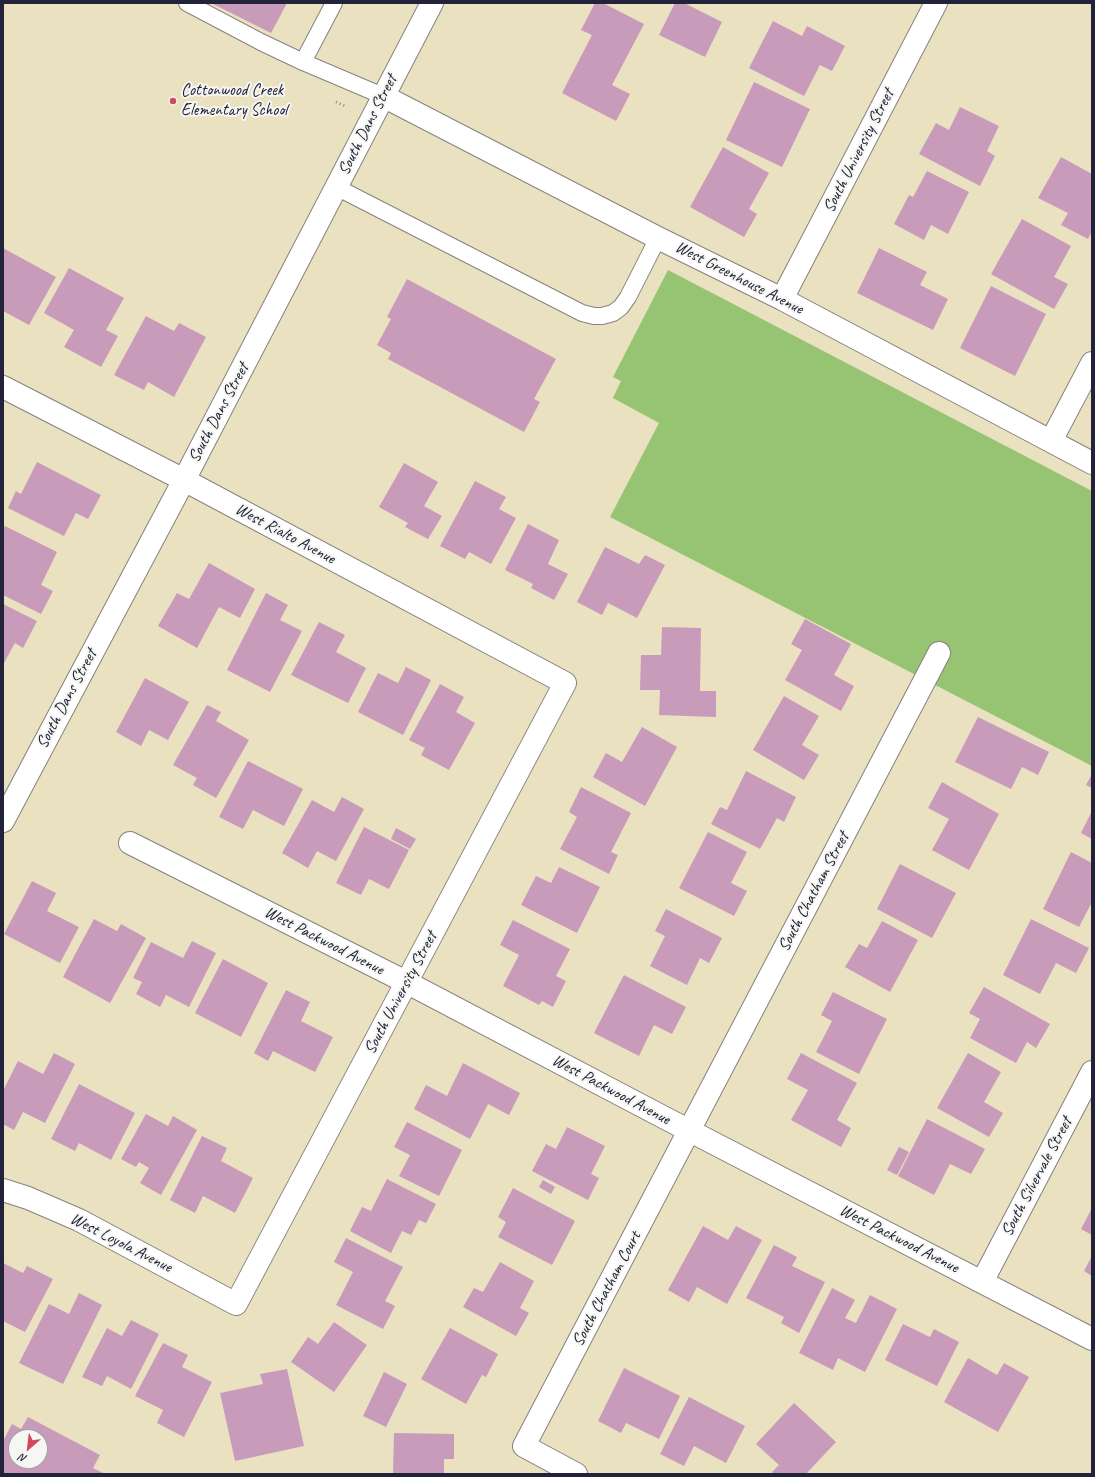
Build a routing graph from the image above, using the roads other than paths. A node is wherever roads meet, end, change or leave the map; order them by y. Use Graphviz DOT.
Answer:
graph roads {
  1 [pos="187,3"];
  2 [pos="334,3"];
  3 [pos="432,3"];
  4 [pos="936,3"];
  5 [pos="303,62"];
  6 [pos="383,96"];
  7 [pos="336,187"];
  8 [pos="658,238"];
  9 [pos="782,299"];
  10 [pos="1092,363"];
  11 [pos="3,387"];
  12 [pos="1051,441"];
  13 [pos="1092,463"];
  14 [pos="184,480"];
  15 [pos="939,653"];
  16 [pos="565,683"];
  17 [pos="3,821"];
  18 [pos="130,843"];
  19 [pos="406,982"];
  20 [pos="1092,1072"];
  21 [pos="689,1131"];
  22 [pos="3,1190"];
  23 [pos="982,1282"];
  24 [pos="236,1304"];
  25 [pos="1092,1339"];
  26 [pos="576,1474"];
  1 -- 5 [label="lane"];
  2 -- 5 [label="lane"];
  3 -- 6 [label="street, South Dans Street"];
  4 -- 9 [label="street, South University Street"];
  5 -- 6 [label="lane"];
  6 -- 7 [label="street, South Dans Street"];
  6 -- 8 [label="street, West Greenhouse Avenue"];
  7 -- 8 [label="lane"];
  7 -- 14 [label="street, South Dans Street"];
  8 -- 9 [label="street, West Greenhouse Avenue"];
  9 -- 12 [label="street, West Greenhouse Avenue"];
  10 -- 12 [label="street"];
  11 -- 14 [label="street, West Rialto Avenue"];
  12 -- 13 [label="street, West Greenhouse Avenue"];
  14 -- 16 [label="street, West Rialto Avenue"];
  14 -- 17 [label="street, South Dans Street"];
  15 -- 21 [label="street, South Chatham Street"];
  16 -- 19 [label="street, South University Street"];
  18 -- 19 [label="street, West Packwood Avenue"];
  19 -- 21 [label="street, West Packwood Avenue"];
  19 -- 24 [label="street, South University Street"];
  20 -- 23 [label="street, South Silvervale Street"];
  21 -- 23 [label="street, West Packwood Avenue"];
  21 -- 26 [label="street, South Chatham Court"];
  22 -- 24 [label="street, West Loyola Avenue"];
  23 -- 25 [label="street, West Packwood Avenue"];
}
